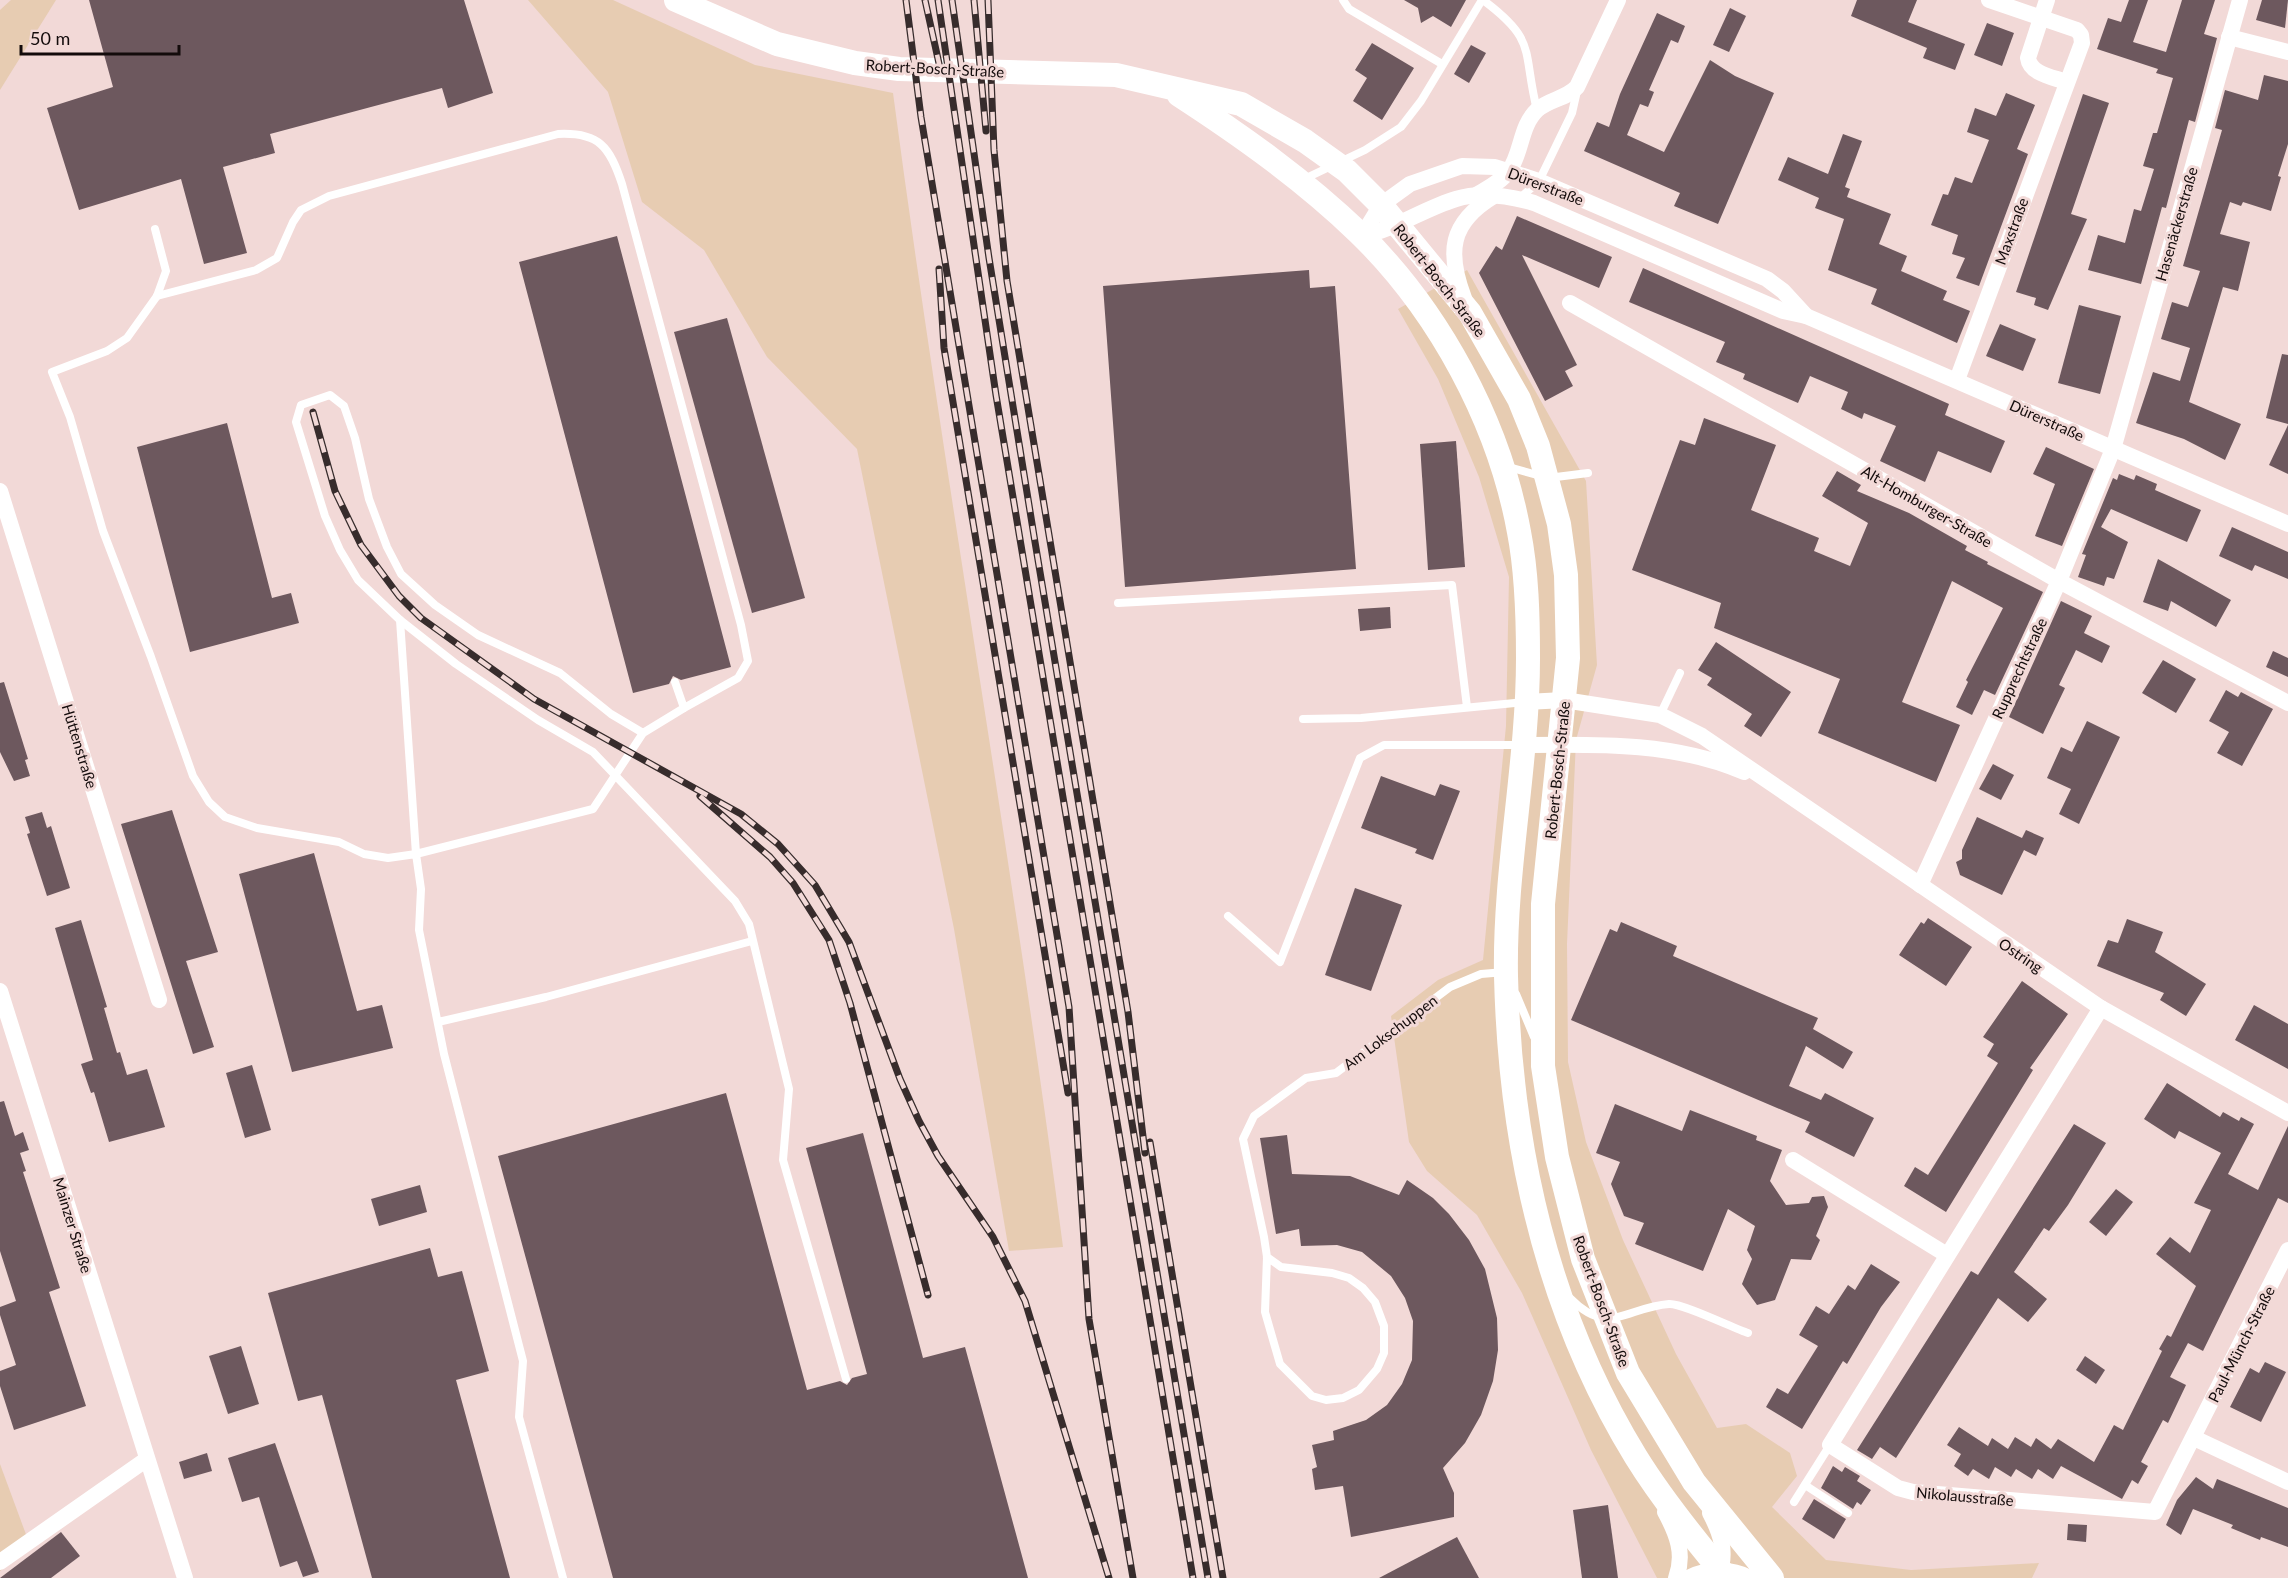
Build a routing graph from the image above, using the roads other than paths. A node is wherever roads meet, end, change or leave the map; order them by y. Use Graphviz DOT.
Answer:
graph roads {
  1 [pos="676,0"];
  2 [pos="1343,0"];
  3 [pos="1483,0"];
  4 [pos="1618,0"];
  5 [pos="1989,0"];
  6 [pos="2047,0"];
  7 [pos="2240,0"];
  8 [pos="700,7"];
  9 [pos="2042,17"];
  10 [pos="2229,37"];
  11 [pos="2288,52"];
  12 [pos="1442,64"];
  13 [pos="2066,82"];
  14 [pos="1167,87"];
  15 [pos="1577,87"];
  16 [pos="1537,110"];
  17 [pos="1337,164"];
  18 [pos="1509,170"];
  19 [pos="1300,181"];
  20 [pos="1539,181"];
  21 [pos="1475,196"];
  22 [pos="1494,196"];
  23 [pos="1519,199"];
  24 [pos="1381,205"];
  25 [pos="1399,226"];
  26 [pos="155,229"];
  27 [pos="1362,236"];
  28 [pos="158,296"];
  29 [pos="1570,303"];
  30 [pos="1470,313"];
  31 [pos="1806,316"];
  32 [pos="1957,380"];
  33 [pos="2113,449"];
  34 [pos="1502,465"];
  35 [pos="1588,473"];
  36 [pos="1548,478"];
  37 [pos="0,491"];
  38 [pos="2288,524"];
  39 [pos="2059,581"];
  40 [pos="1118,603"];
  41 [pos="400,620"];
  42 [pos="1680,673"];
  43 [pos="675,682"];
  44 [pos="1564,700"];
  45 [pos="1526,702"];
  46 [pos="2288,703"];
  47 [pos="1467,707"];
  48 [pos="684,708"];
  49 [pos="1660,715"];
  50 [pos="1303,719"];
  51 [pos="643,733"];
  52 [pos="1524,745"];
  53 [pos="1559,745"];
  54 [pos="616,774"];
  55 [pos="1764,781"];
  56 [pos="416,854"];
  57 [pos="1920,885"];
  58 [pos="1228,916"];
  59 [pos="752,941"];
  60 [pos="1506,972"];
  61 [pos="0,991"];
  62 [pos="159,1000"];
  63 [pos="2101,1008"];
  64 [pos="438,1022"];
  65 [pos="1544,1066"];
  66 [pos="2288,1113"];
  67 [pos="1793,1160"];
  68 [pos="2288,1250"];
  69 [pos="1947,1255"];
  70 [pos="1267,1257"];
  71 [pos="1554,1282"];
  72 [pos="1606,1318"];
  73 [pos="1748,1334"];
  74 [pos="846,1379"];
  75 [pos="2194,1438"];
  76 [pos="1830,1445"];
  77 [pos="147,1459"];
  78 [pos="1638,1461"];
  79 [pos="1694,1482"];
  80 [pos="2288,1482"];
  81 [pos="1805,1485"];
  82 [pos="1794,1502"];
  83 [pos="2155,1512"];
  84 [pos="1848,1513"];
  85 [pos="0,1562"];
  86 [pos="1722,1575"];
  87 [pos="185,1578"];
  88 [pos="563,1578"];
  89 [pos="1676,1578"];
  90 [pos="1688,1578"];
  91 [pos="1750,1578"];
  92 [pos="1772,1578"];
  1 -- 8 [label="main road, Robert-Bosch-Straße"];
  2 -- 12 [label="lane"];
  3 -- 12 [label="lane"];
  3 -- 16 [label="lane"];
  4 -- 15 [label="street"];
  5 -- 9 [label="street"];
  6 -- 9 [label="street"];
  7 -- 10 [label="street, Hasenäckerstraße"];
  8 -- 14 [label="main road, Robert-Bosch-Straße"];
  9 -- 13 [label="street"];
  9 -- 13 [label="street, Maxstraße"];
  10 -- 11 [label="street"];
  10 -- 33 [label="street, Hasenäckerstraße"];
  12 -- 17 [label="lane"];
  13 -- 32 [label="street, Maxstraße"];
  14 -- 17 [label="main road, Robert-Bosch-Straße"];
  14 -- 19 [label="main road, Robert-Bosch-Straße"];
  15 -- 16 [label="street"];
  15 -- 20 [label="lane"];
  16 -- 18 [label="street"];
  17 -- 19 [label="lane"];
  17 -- 24 [label="main road, Robert-Bosch-Straße"];
  18 -- 20 [label="street, Dürerstraße"];
  18 -- 21 [label="street"];
  18 -- 24 [label="street, Dürerstraße"];
  19 -- 27 [label="main road, Robert-Bosch-Straße"];
  20 -- 23 [label="lane"];
  20 -- 31 [label="street, Dürerstraße"];
  21 -- 22 [label="street, Dürerstraße"];
  21 -- 25 [label="street, Dürerstraße"];
  22 -- 23 [label="street, Dürerstraße"];
  22 -- 30 [label="street"];
  23 -- 31 [label="street, Dürerstraße"];
  24 -- 25 [label="main road, Robert-Bosch-Straße"];
  24 -- 27 [label="street, Dürerstraße"];
  25 -- 27 [label="street, Dürerstraße"];
  25 -- 30 [label="main road, Robert-Bosch-Straße"];
  26 -- 28 [label="lane"];
  27 -- 34 [label="main road, Robert-Bosch-Straße"];
  28 -- 48 [label="lane"];
  28 -- 56 [label="lane"];
  29 -- 39 [label="street, Alt-Homburger-Straße"];
  30 -- 36 [label="main road, Robert-Bosch-Straße"];
  31 -- 32 [label="street, Dürerstraße"];
  32 -- 33 [label="street, Dürerstraße"];
  33 -- 38 [label="street, Dürerstraße"];
  33 -- 39 [label="street, Rupprechtstraße"];
  34 -- 36 [label="lane"];
  34 -- 45 [label="main road, Robert-Bosch-Straße"];
  35 -- 36 [label="lane"];
  36 -- 44 [label="main road, Robert-Bosch-Straße"];
  37 -- 62 [label="street, Hüttenstraße"];
  39 -- 46 [label="street, Alt-Homburger-Straße"];
  39 -- 57 [label="street, Rupprechtstraße"];
  40 -- 47 [label="lane"];
  41 -- 51 [label="lane"];
  41 -- 54 [label="lane"];
  41 -- 56 [label="lane"];
  42 -- 49 [label="lane"];
  43 -- 48 [label="lane"];
  44 -- 45 [label="street, Ostring"];
  44 -- 49 [label="street, Ostring"];
  44 -- 53 [label="main road, Robert-Bosch-Straße"];
  45 -- 47 [label="lane"];
  45 -- 52 [label="main road, Robert-Bosch-Straße"];
  47 -- 50 [label="lane"];
  48 -- 51 [label="lane"];
  49 -- 55 [label="street, Ostring"];
  51 -- 54 [label="lane"];
  52 -- 53 [label="street, Ostring"];
  52 -- 58 [label="lane"];
  52 -- 60 [label="main road, Robert-Bosch-Straße"];
  53 -- 55 [label="street, Ostring"];
  53 -- 65 [label="main road, Robert-Bosch-Straße"];
  54 -- 56 [label="lane"];
  54 -- 59 [label="lane"];
  55 -- 57 [label="street, Ostring"];
  56 -- 64 [label="lane"];
  57 -- 63 [label="street, Ostring"];
  59 -- 64 [label="lane"];
  59 -- 74 [label="lane"];
  60 -- 65 [label="lane"];
  60 -- 70 [label="lane, Am Lokschuppen"];
  60 -- 71 [label="main road, Robert-Bosch-Straße"];
  61 -- 77 [label="street, Mainzer Straße"];
  63 -- 66 [label="street, Ostring"];
  63 -- 69 [label="street"];
  64 -- 88 [label="lane"];
  65 -- 72 [label="main road, Robert-Bosch-Straße"];
  67 -- 69 [label="street"];
  68 -- 75 [label="street, Paul-Münch-Straße"];
  69 -- 76 [label="street"];
  70 -- 70 [label="lane, Am Lokschuppen"];
  71 -- 72 [label="lane"];
  71 -- 78 [label="main road, Robert-Bosch-Straße"];
  72 -- 73 [label="lane"];
  72 -- 79 [label="main road, Robert-Bosch-Straße"];
  75 -- 80 [label="street"];
  75 -- 83 [label="street, Paul-Münch-Straße"];
  76 -- 81 [label="lane"];
  76 -- 83 [label="street, Nikolausstraße"];
  77 -- 85 [label="street"];
  77 -- 87 [label="street, Mainzer Straße"];
  78 -- 86 [label="main road, Robert-Bosch-Straße"];
  78 -- 89 [label="street"];
  79 -- 86 [label="street"];
  79 -- 92 [label="main road, Robert-Bosch-Straße"];
  81 -- 82 [label="lane"];
  81 -- 84 [label="lane"];
  86 -- 90 [label="street"];
  86 -- 91 [label="street"];
}
